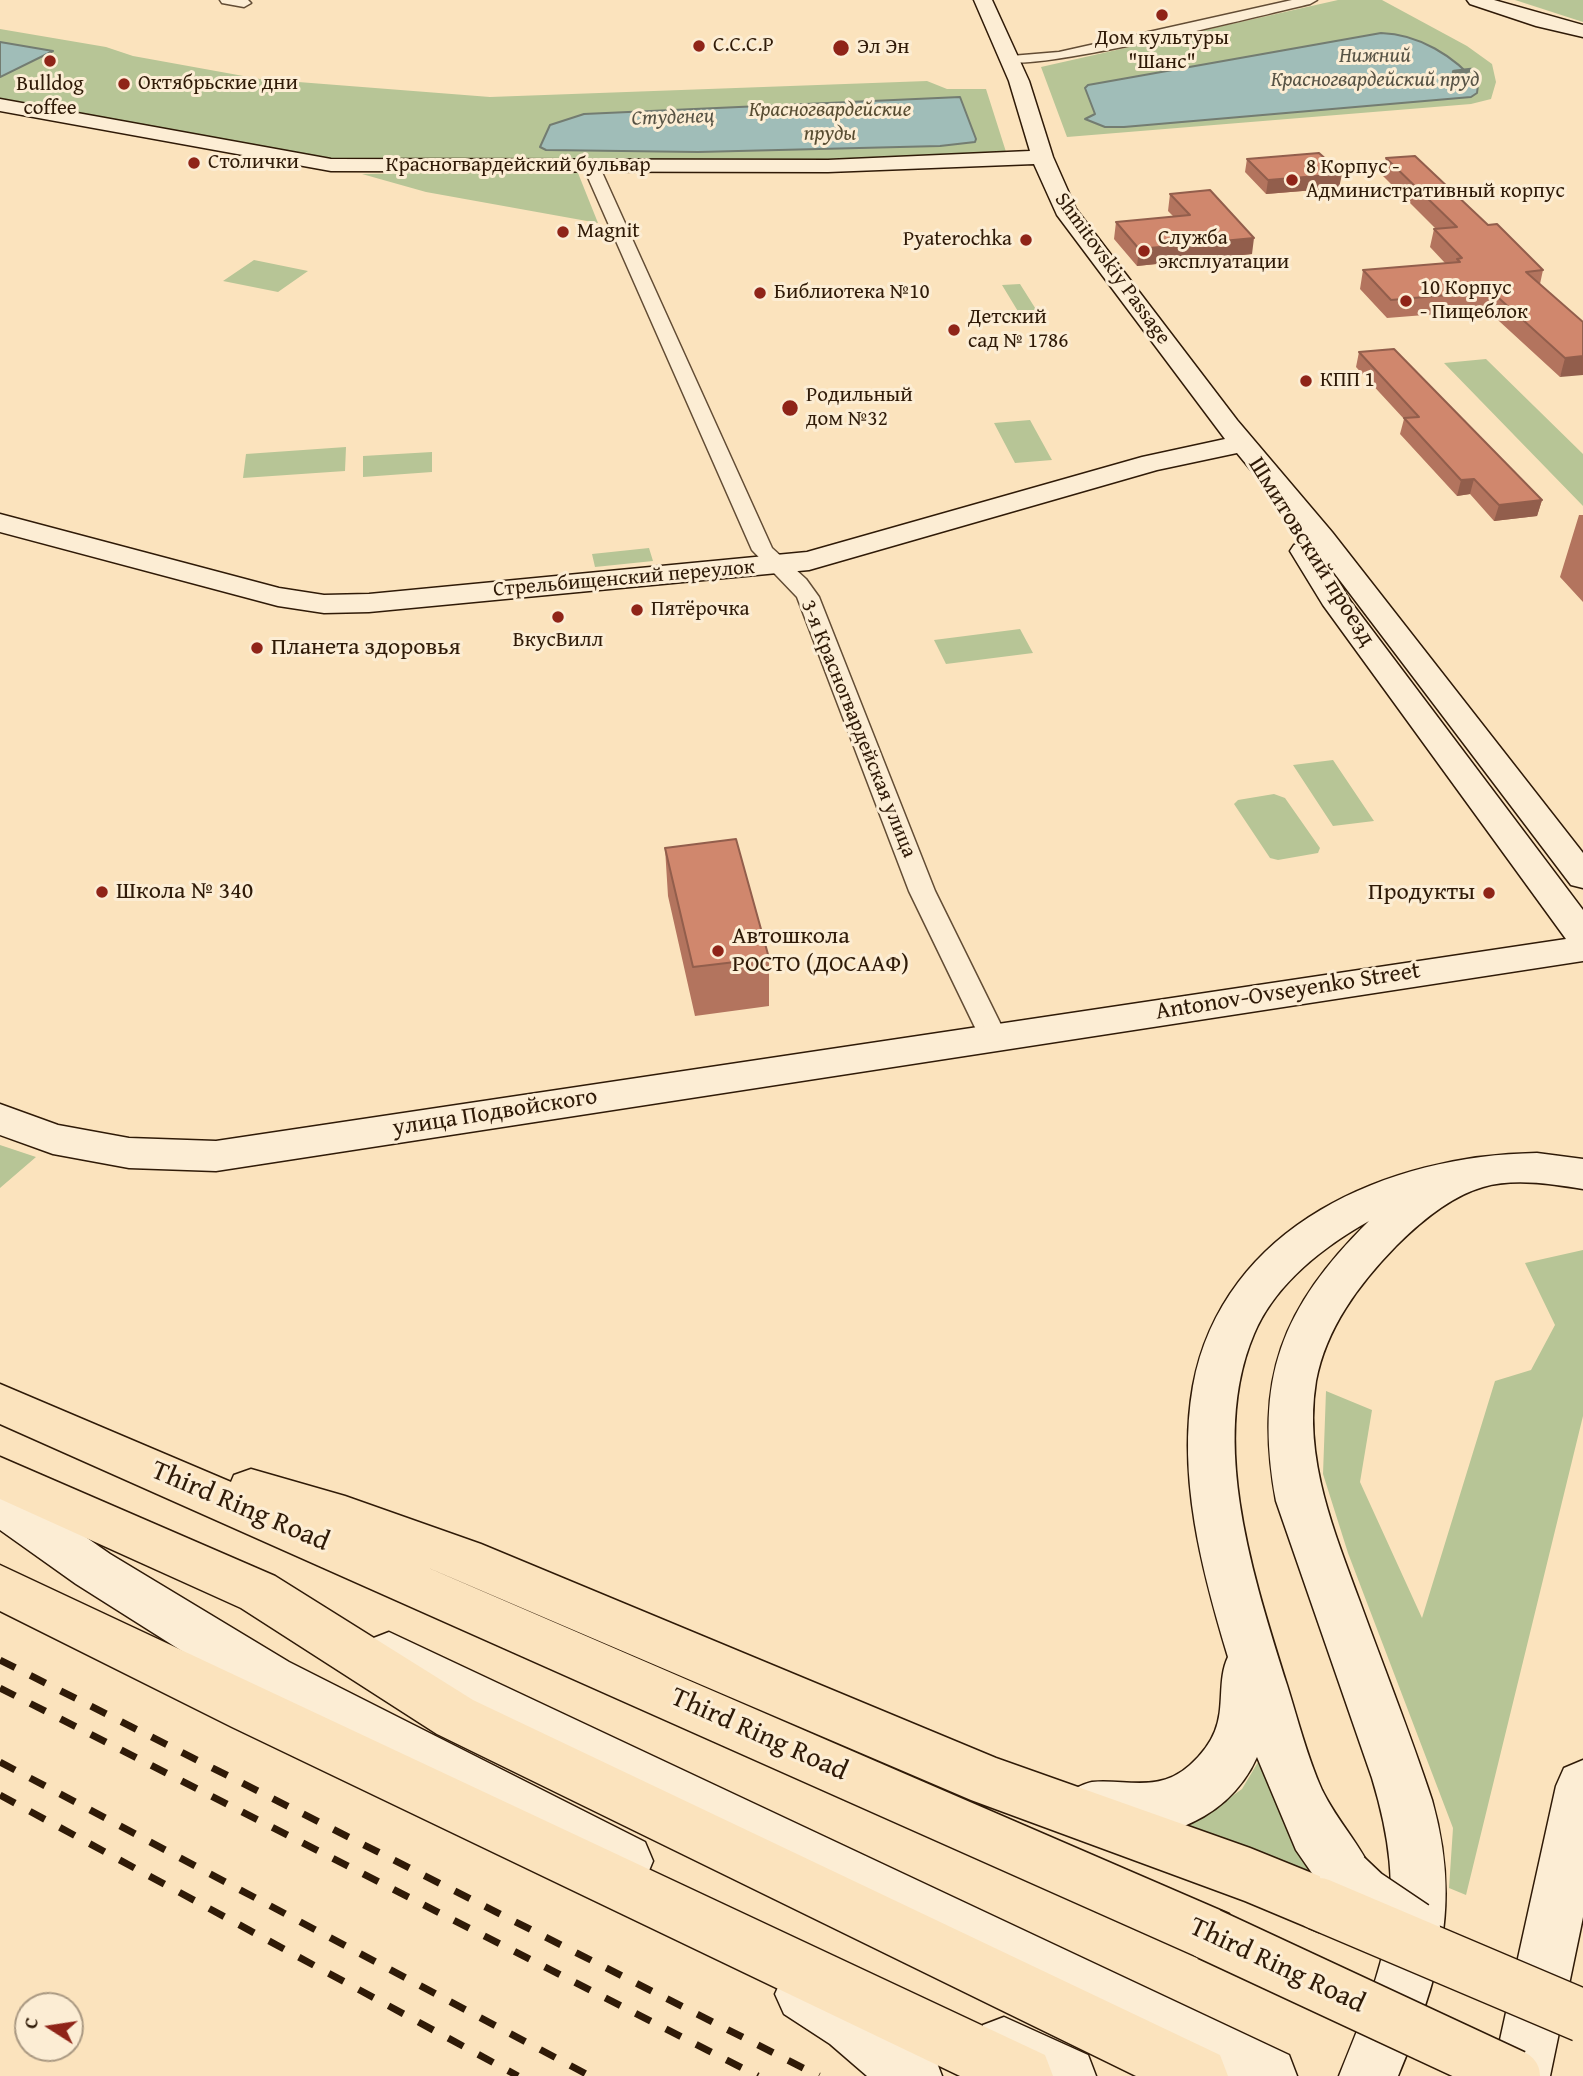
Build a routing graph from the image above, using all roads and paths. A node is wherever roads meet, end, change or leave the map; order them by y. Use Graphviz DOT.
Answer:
graph roads {
  1 [pos="227,0"];
  2 [pos="983,0"];
  3 [pos="1310,0"];
  4 [pos="1476,0"];
  5 [pos="244,3"];
  6 [pos="1583,31"];
  7 [pos="1011,60"];
  8 [pos="0,104"];
  9 [pos="1042,157"];
  10 [pos="587,166"];
  11 [pos="1242,444"];
  12 [pos="0,523"];
  13 [pos="776,565"];
  14 [pos="1583,877"];
  15 [pos="1583,936"];
  16 [pos="1583,949"];
  17 [pos="993,1037"];
  18 [pos="0,1119"];
  19 [pos="1583,1146"];
  20 [pos="1487,1171"];
  21 [pos="1583,1174"];
  22 [pos="0,1403"];
  23 [pos="94,1444"];
  24 [pos="0,1477"];
  25 [pos="0,1503"];
  26 [pos="0,1587"];
  27 [pos="1240,1613"];
  28 [pos="990,1782"];
  29 [pos="1583,1786"];
  30 [pos="581,1868"];
  31 [pos="1333,1890"];
  32 [pos="1583,2016"];
  33 [pos="1187,2059"];
  34 [pos="913,2076"];
  35 [pos="1024,2076"];
  36 [pos="1067,2076"];
  37 [pos="1268,2076"];
  38 [pos="1368,2076"];
  39 [pos="1514,2076"];
  40 [pos="1521,2076"];
  1 -- 5 [label="street"];
  2 -- 7 [label="main road, Shmitovskiy Passage"];
  3 -- 7 [label="street"];
  4 -- 6 [label="main road"];
  7 -- 9 [label="main road, Shmitovskiy Passage"];
  8 -- 10 [label="main road, Красногвардейский бульвар"];
  9 -- 10 [label="main road, Красногвардейский бульвар"];
  9 -- 11 [label="main road, Shmitovskiy Passage"];
  10 -- 13 [label="street, 3-я Красногвардейская улица"];
  11 -- 13 [label="main road, Стрельбищенский переулок"];
  11 -- 14 [label="main road, Шмитовский проезд"];
  11 -- 15 [label="main road, Шмитовский проезд"];
  12 -- 13 [label="main road, Стрельбищенский переулок"];
  13 -- 17 [label="street, 3-я Красногвардейская улица"];
  16 -- 17 [label="main road, Antonov-Ovseyenko Street"];
  17 -- 18 [label="main road, улица Подвойского"];
  19 -- 20 [label="main road"];
  20 -- 21 [label="main road"];
  20 -- 27 [label="main road"];
  20 -- 38 [label="main road"];
  22 -- 23 [label="main road, Third Ring Road"];
  23 -- 28 [label="main road"];
  23 -- 39 [label="main road, Third Ring Road, bridge"];
  24 -- 33 [label="main road"];
  25 -- 36 [label="main road"];
  26 -- 30 [label="main road"];
  27 -- 28 [label="main road"];
  27 -- 31 [label="main road"];
  28 -- 31 [label="main road"];
  29 -- 40 [label="main road"];
  30 -- 34 [label="main road"];
  30 -- 35 [label="main road"];
  31 -- 32 [label="main road, bridge"];
  33 -- 37 [label="main road"];
}
